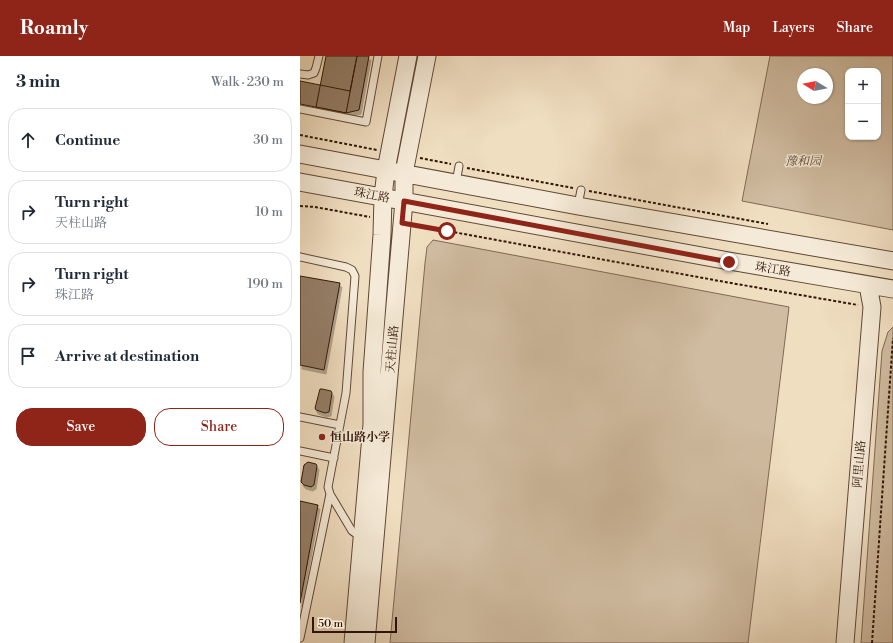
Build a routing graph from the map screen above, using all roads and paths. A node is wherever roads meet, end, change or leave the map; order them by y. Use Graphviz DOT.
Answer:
graph roads {
  1 [pos="319,56"];
  2 [pos="378,56"];
  3 [pos="408,56"];
  4 [pos="427,56"];
  5 [pos="300,74"];
  6 [pos="300,108"];
  7 [pos="300,134"];
  8 [pos="389,152"];
  9 [pos="300,154"];
  10 [pos="407,156"];
  11 [pos="459,166"];
  12 [pos="386,170"];
  13 [pos="404,173"];
  14 [pos="300,182"];
  15 [pos="456,183"];
  16 [pos="383,197"];
  17 [pos="579,198"];
  18 [pos="404,201"];
  19 [pos="300,206"];
  20 [pos="383,219"];
  21 [pos="402,223"];
  22 [pos="773,225"];
  23 [pos="300,257"];
  24 [pos="893,261"];
  25 [pos="868,285"];
  26 [pos="893,289"];
  27 [pos="872,307"];
  28 [pos="893,338"];
  29 [pos="300,417"];
  30 [pos="340,425"];
  31 [pos="300,451"];
  32 [pos="334,458"];
  33 [pos="330,494"];
  34 [pos="362,538"];
  35 [pos="300,638"];
  36 [pos="352,643"];
  37 [pos="366,643"];
  38 [pos="845,643"];
  39 [pos="872,643"];
  1 -- 5 [label="lane"];
  2 -- 6 [label="lane"];
  3 -- 8 [label="street, 天柱山路"];
  4 -- 10 [label="street, 天柱山路"];
  7 -- 8 [label="path"];
  8 -- 12 [label="street, 天柱山路"];
  9 -- 12 [label="street"];
  10 -- 11 [label="path"];
  10 -- 13 [label="street, 天柱山路"];
  11 -- 15 [label="lane"];
  11 -- 17 [label="path"];
  12 -- 13 [label="street"];
  12 -- 16 [label="street, 天柱山路"];
  13 -- 15 [label="street"];
  13 -- 18 [label="street, 天柱山路"];
  14 -- 16 [label="street, 珠江路"];
  15 -- 17 [label="street"];
  16 -- 18 [label="street, 珠江路"];
  16 -- 20 [label="street, 天柱山路"];
  17 -- 22 [label="path"];
  17 -- 24 [label="street"];
  18 -- 21 [label="street, 天柱山路"];
  18 -- 25 [label="street, 珠江路"];
  19 -- 20 [label="path"];
  20 -- 34 [label="street, 天柱山路"];
  21 -- 27 [label="path"];
  21 -- 37 [label="street, 天柱山路"];
  23 -- 30 [label="lane"];
  25 -- 26 [label="street, 珠江路"];
  25 -- 27 [label="street, 阿里山路"];
  27 -- 38 [label="street, 阿里山路"];
  28 -- 39 [label="path"];
  29 -- 30 [label="lane"];
  30 -- 32 [label="lane"];
  31 -- 32 [label="lane"];
  32 -- 33 [label="lane"];
  33 -- 34 [label="lane"];
  33 -- 35 [label="lane"];
  34 -- 36 [label="street, 天柱山路"];
}
